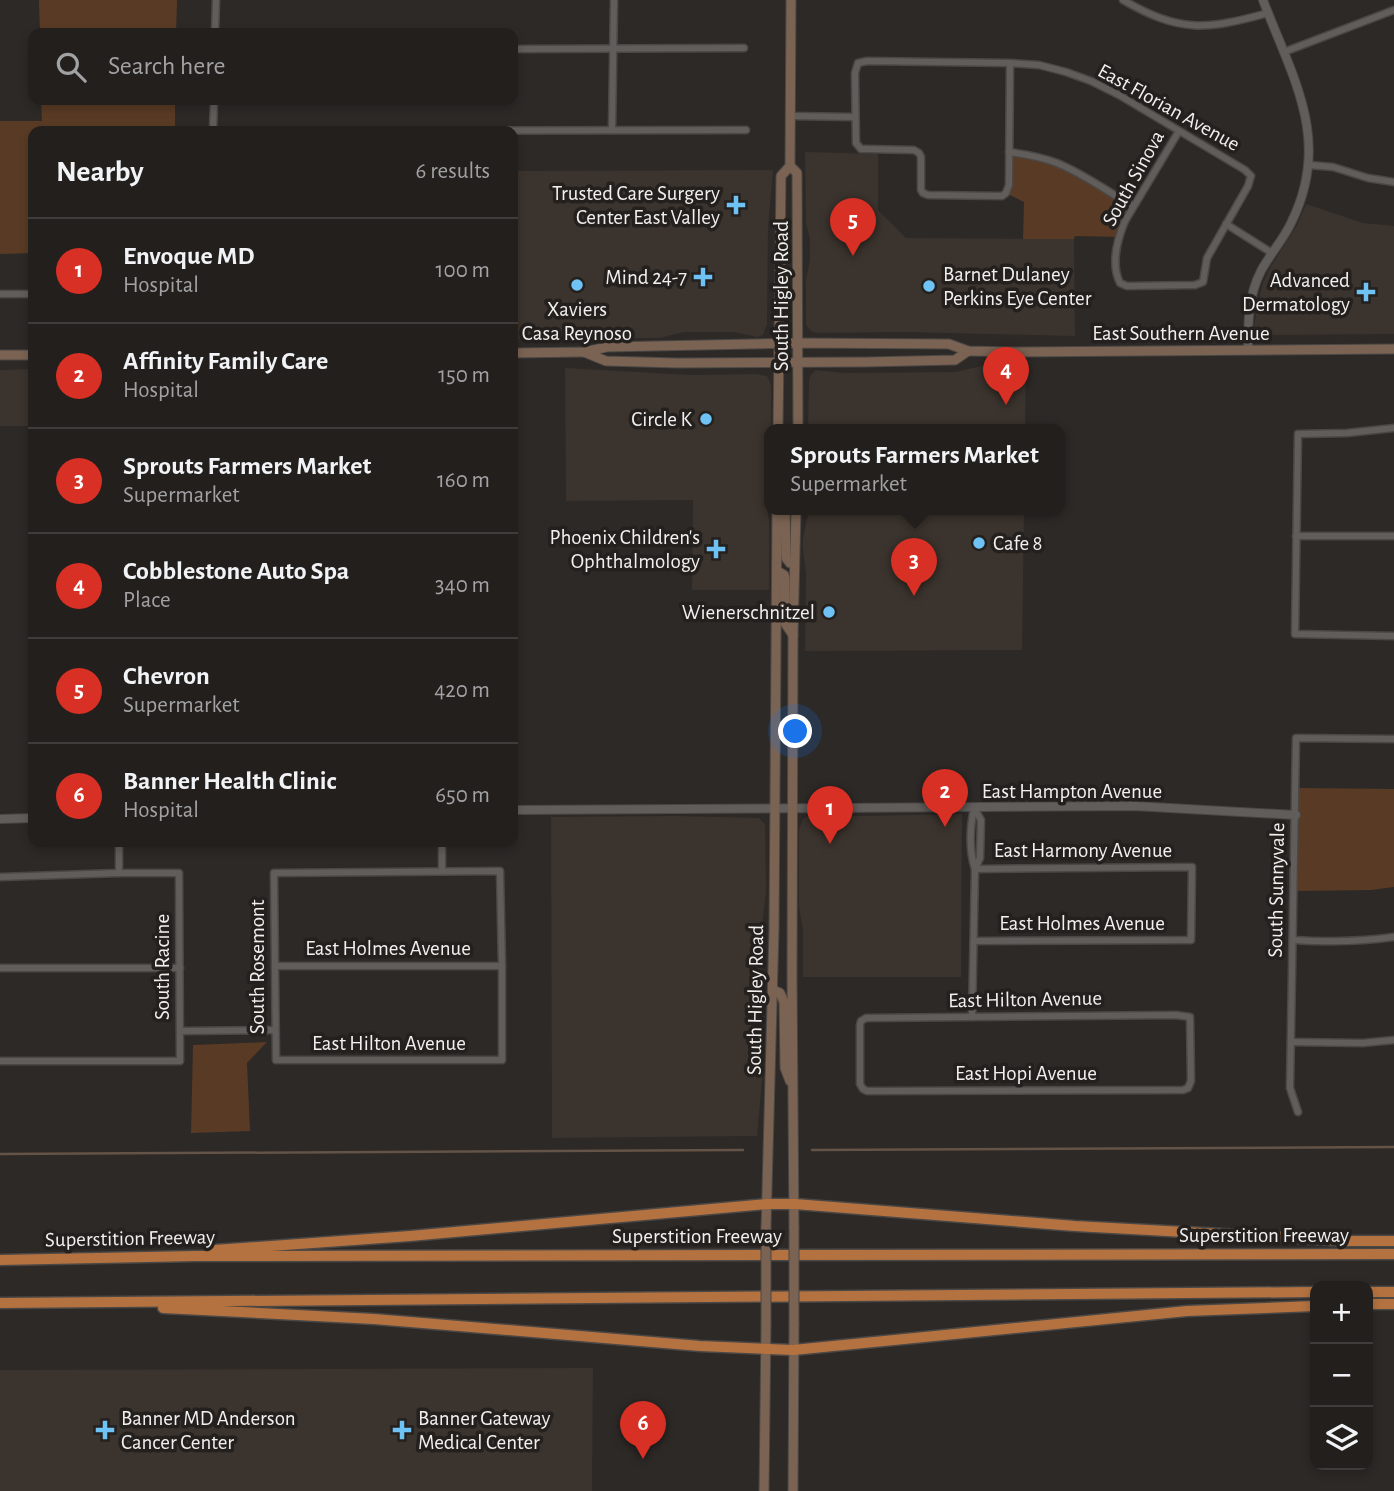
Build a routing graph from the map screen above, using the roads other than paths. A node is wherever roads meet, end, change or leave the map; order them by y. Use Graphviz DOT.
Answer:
graph roads {
  1 [pos="216,0"];
  2 [pos="614,0"];
  3 [pos="791,0"];
  4 [pos="1123,0"];
  5 [pos="1263,0"];
  6 [pos="1394,10"];
  7 [pos="1268,13"];
  8 [pos="215,28"];
  9 [pos="744,48"];
  10 [pos="518,50"];
  11 [pos="614,50"];
  12 [pos="1284,52"];
  13 [pos="1010,63"];
  14 [pos="214,105"];
  15 [pos="790,116"];
  16 [pos="855,117"];
  17 [pos="213,126"];
  18 [pos="612,130"];
  19 [pos="746,130"];
  20 [pos="518,131"];
  21 [pos="1179,131"];
  22 [pos="1009,152"];
  23 [pos="1310,165"];
  24 [pos="790,166"];
  25 [pos="1394,182"];
  26 [pos="1133,206"];
  27 [pos="1226,224"];
  28 [pos="1272,253"];
  29 [pos="0,294"];
  30 [pos="28,294"];
  31 [pos="797,343"];
  32 [pos="778,344"];
  33 [pos="1394,349"];
  34 [pos="1248,350"];
  35 [pos="968,351"];
  36 [pos="584,352"];
  37 [pos="518,353"];
  38 [pos="0,355"];
  39 [pos="28,355"];
  40 [pos="778,363"];
  41 [pos="798,363"];
  42 [pos="778,424"];
  43 [pos="798,424"];
  44 [pos="1394,428"];
  45 [pos="777,515"];
  46 [pos="785,515"];
  47 [pos="796,515"];
  48 [pos="1296,536"];
  49 [pos="1394,536"];
  50 [pos="794,564"];
  51 [pos="777,571"];
  52 [pos="793,636"];
  53 [pos="1394,636"];
  54 [pos="1394,738"];
  55 [pos="775,808"];
  56 [pos="792,808"];
  57 [pos="974,808"];
  58 [pos="518,810"];
  59 [pos="1296,815"];
  60 [pos="28,818"];
  61 [pos="0,819"];
  62 [pos="972,835"];
  63 [pos="981,836"];
  64 [pos="119,847"];
  65 [pos="442,847"];
  66 [pos="975,869"];
  67 [pos="442,871"];
  68 [pos="119,873"];
  69 [pos="0,877"];
  70 [pos="1394,937"];
  71 [pos="1191,940"];
  72 [pos="1293,940"];
  73 [pos="974,941"];
  74 [pos="275,966"];
  75 [pos="502,966"];
  76 [pos="0,968"];
  77 [pos="180,968"];
  78 [pos="773,990"];
  79 [pos="972,1017"];
  80 [pos="275,1030"];
  81 [pos="180,1031"];
  82 [pos="1394,1040"];
  83 [pos="1291,1042"];
  84 [pos="276,1060"];
  85 [pos="0,1061"];
  86 [pos="1188,1088"];
  87 [pos="793,1089"];
  88 [pos="863,1089"];
  89 [pos="1298,1112"];
  90 [pos="767,1204"];
  91 [pos="795,1204"];
  92 [pos="1394,1241"];
  93 [pos="1394,1254"];
  94 [pos="195,1256"];
  95 [pos="0,1260"];
  96 [pos="1310,1292"];
  97 [pos="1373,1292"];
  98 [pos="1394,1292"];
  99 [pos="0,1303"];
  100 [pos="45,1303"];
  101 [pos="1373,1304"];
  102 [pos="1394,1304"];
  103 [pos="1310,1306"];
  104 [pos="765,1349"];
  105 [pos="793,1350"];
  106 [pos="764,1491"];
  107 [pos="793,1491"];
  1 -- 8 [label="street"];
  2 -- 11 [label="street"];
  3 -- 15 [label="main road, South Higley Road"];
  4 -- 7 [label="street"];
  5 -- 7 [label="street"];
  6 -- 12 [label="street"];
  7 -- 12 [label="street"];
  9 -- 11 [label="street"];
  10 -- 11 [label="street"];
  11 -- 18 [label="street"];
  12 -- 23 [label="street"];
  13 -- 16 [label="street, East Florian Avenue"];
  13 -- 21 [label="street, East Florian Avenue"];
  13 -- 22 [label="street"];
  14 -- 17 [label="street"];
  15 -- 16 [label="street"];
  15 -- 24 [label="main road, South Higley Road"];
  16 -- 22 [label="street"];
  18 -- 19 [label="street"];
  18 -- 20 [label="street"];
  21 -- 26 [label="street, South Sinova"];
  21 -- 27 [label="street, East Florian Avenue"];
  22 -- 26 [label="street"];
  23 -- 25 [label="street"];
  23 -- 28 [label="street"];
  24 -- 31 [label="main road, South Higley Road"];
  24 -- 32 [label="main road, South Higley Road"];
  26 -- 27 [label="street, South Sinova"];
  27 -- 28 [label="street"];
  28 -- 34 [label="street"];
  29 -- 30 [label="street"];
  31 -- 32 [label="main road, East Southern Avenue"];
  31 -- 35 [label="main road, East Southern Avenue"];
  31 -- 41 [label="main road, South Higley Road"];
  32 -- 36 [label="main road, East Southern Avenue"];
  32 -- 40 [label="main road, South Higley Road"];
  33 -- 34 [label="main road, East Southern Avenue"];
  34 -- 35 [label="main road, East Southern Avenue"];
  35 -- 41 [label="main road, East Southern Avenue"];
  36 -- 37 [label="main road, East Southern Avenue"];
  36 -- 40 [label="main road, East Southern Avenue"];
  38 -- 39 [label="main road"];
  40 -- 41 [label="main road, East Southern Avenue"];
  40 -- 42 [label="main road, South Higley Road"];
  41 -- 43 [label="main road, South Higley Road"];
  44 -- 48 [label="street"];
  45 -- 51 [label="main road, South Higley Road"];
  46 -- 50 [label="main road"];
  47 -- 50 [label="main road, South Higley Road"];
  48 -- 49 [label="street"];
  48 -- 53 [label="street"];
  50 -- 52 [label="main road, South Higley Road"];
  51 -- 52 [label="main road"];
  51 -- 55 [label="main road, South Higley Road"];
  52 -- 56 [label="main road, South Higley Road"];
  54 -- 59 [label="street, South Sunnyvale"];
  55 -- 56 [label="street, East Hampton Avenue"];
  55 -- 58 [label="street, East Hampton Avenue"];
  55 -- 78 [label="main road, South Higley Road"];
  56 -- 57 [label="street, East Hampton Avenue"];
  56 -- 87 [label="main road, South Higley Road"];
  57 -- 59 [label="street, East Hampton Avenue"];
  57 -- 62 [label="street"];
  57 -- 63 [label="street"];
  59 -- 72 [label="street, South Sunnyvale"];
  60 -- 61 [label="street"];
  62 -- 63 [label="street"];
  62 -- 66 [label="street"];
  63 -- 66 [label="street"];
  64 -- 68 [label="street"];
  65 -- 67 [label="street"];
  66 -- 71 [label="street, East Harmony Avenue"];
  66 -- 73 [label="street"];
  67 -- 74 [label="street, South Rosemont"];
  67 -- 75 [label="street"];
  68 -- 69 [label="street"];
  68 -- 77 [label="street, South Racine"];
  70 -- 72 [label="street"];
  71 -- 73 [label="street, East Holmes Avenue"];
  72 -- 83 [label="street, South Sunnyvale"];
  73 -- 79 [label="street"];
  74 -- 75 [label="street, East Holmes Avenue"];
  74 -- 80 [label="street, South Rosemont"];
  75 -- 84 [label="street, East Hilton Avenue"];
  76 -- 77 [label="street"];
  77 -- 81 [label="street, South Racine"];
  78 -- 87 [label="main road"];
  78 -- 90 [label="main road, South Higley Road"];
  79 -- 86 [label="street, East Hilton Avenue"];
  79 -- 88 [label="street, East Hilton Avenue"];
  80 -- 81 [label="street"];
  80 -- 84 [label="street, South Rosemont"];
  81 -- 85 [label="street, South Racine"];
  82 -- 83 [label="street"];
  83 -- 89 [label="street, South Sunnyvale"];
  86 -- 88 [label="street, East Hopi Avenue"];
  87 -- 91 [label="main road, South Higley Road"];
  90 -- 91 [label="highway"];
  90 -- 94 [label="highway"];
  90 -- 104 [label="main road, South Higley Road, bridge"];
  91 -- 92 [label="highway"];
  91 -- 105 [label="main road, South Higley Road, bridge"];
  93 -- 94 [label="highway, Superstition Freeway"];
  94 -- 95 [label="highway, Superstition Freeway"];
  96 -- 100 [label="highway"];
  97 -- 98 [label="highway"];
  99 -- 100 [label="highway"];
  100 -- 104 [label="highway"];
  101 -- 102 [label="highway"];
  103 -- 105 [label="highway"];
  104 -- 105 [label="highway"];
  104 -- 106 [label="main road, South Higley Road"];
  105 -- 107 [label="main road, South Higley Road"];
}
